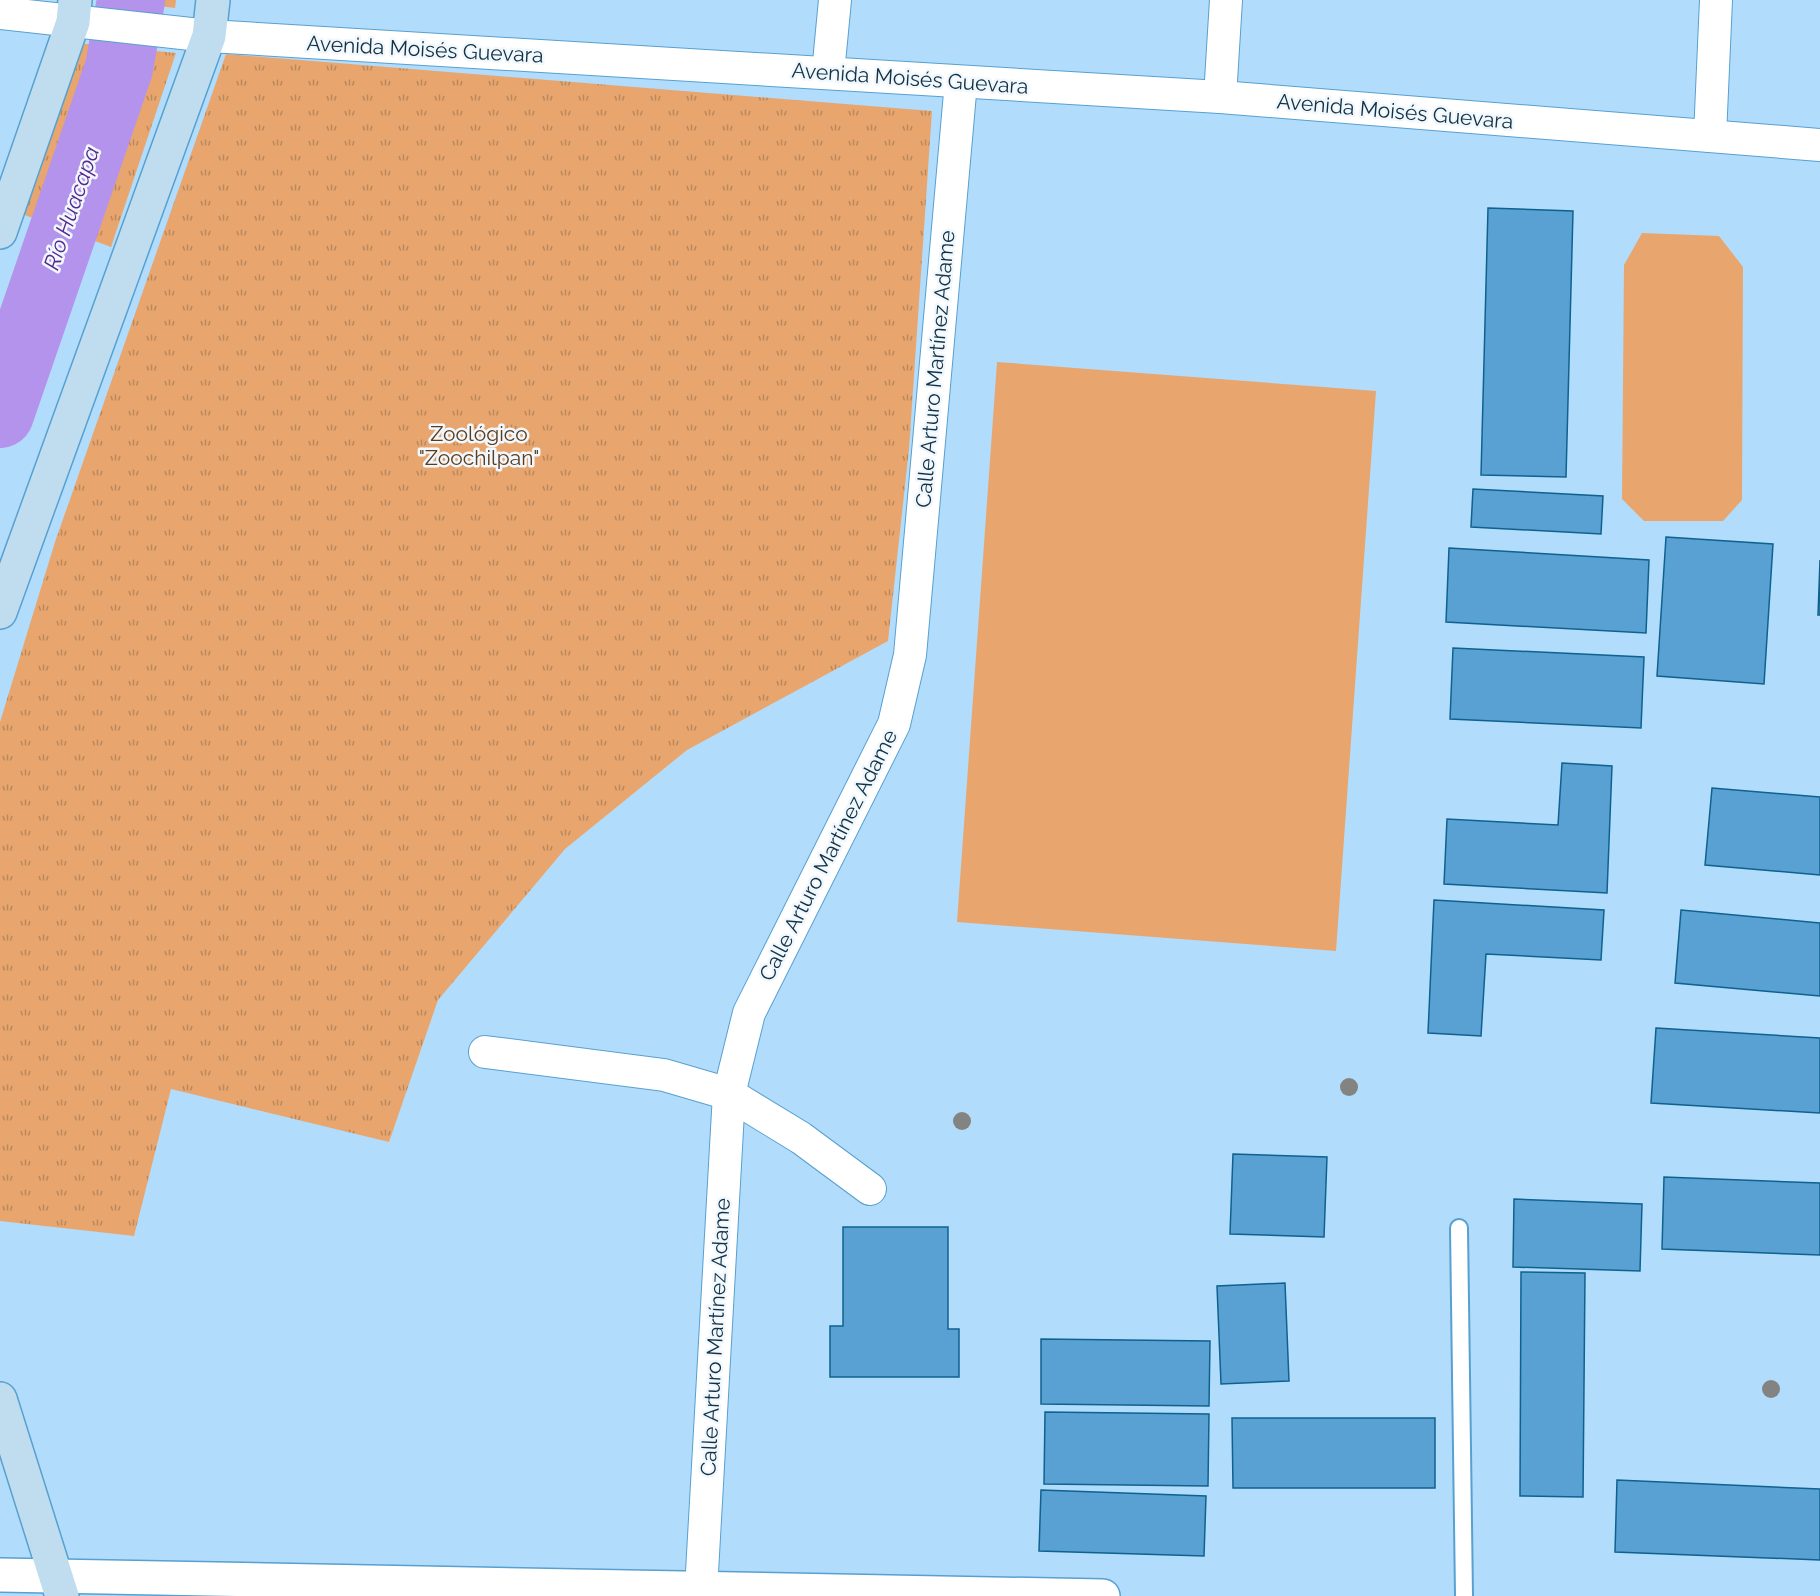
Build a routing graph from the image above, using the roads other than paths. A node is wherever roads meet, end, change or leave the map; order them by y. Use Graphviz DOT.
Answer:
graph roads {
  1 [pos="213,0"];
  2 [pos="835,0"];
  3 [pos="1226,0"];
  4 [pos="1716,0"];
  5 [pos="0,13"];
  6 [pos="75,15"];
  7 [pos="208,35"];
  8 [pos="828,73"];
  9 [pos="961,82"];
  10 [pos="1220,97"];
  11 [pos="1710,136"];
  12 [pos="1820,145"];
  13 [pos="0,232"];
  14 [pos="0,612"];
  15 [pos="484,1052"];
  16 [pos="729,1094"];
  17 [pos="870,1189"];
  18 [pos="1459,1228"];
  19 [pos="0,1399"];
  20 [pos="0,1575"];
  21 [pos="57,1582"];
  22 [pos="701,1590"];
  23 [pos="1103,1596"];
  24 [pos="1464,1596"];
  1 -- 7 [label="main road"];
  2 -- 8 [label="street"];
  3 -- 10 [label="street"];
  4 -- 11 [label="street"];
  5 -- 6 [label="street, Avenida Moisés Guevara"];
  6 -- 7 [label="street, Avenida Moisés Guevara"];
  6 -- 13 [label="main road"];
  7 -- 8 [label="street, Avenida Moisés Guevara"];
  7 -- 14 [label="main road"];
  8 -- 9 [label="street, Avenida Moisés Guevara"];
  9 -- 10 [label="street, Avenida Moisés Guevara"];
  9 -- 16 [label="street, Calle Arturo Martínez Adame"];
  10 -- 11 [label="street, Avenida Moisés Guevara"];
  11 -- 12 [label="street, Avenida Moisés Guevara"];
  15 -- 16 [label="street"];
  16 -- 17 [label="street"];
  16 -- 22 [label="street, Calle Arturo Martínez Adame"];
  18 -- 24 [label="lane"];
  19 -- 21 [label="main road"];
  20 -- 21 [label="street"];
  21 -- 22 [label="street"];
  22 -- 23 [label="street"];
}
